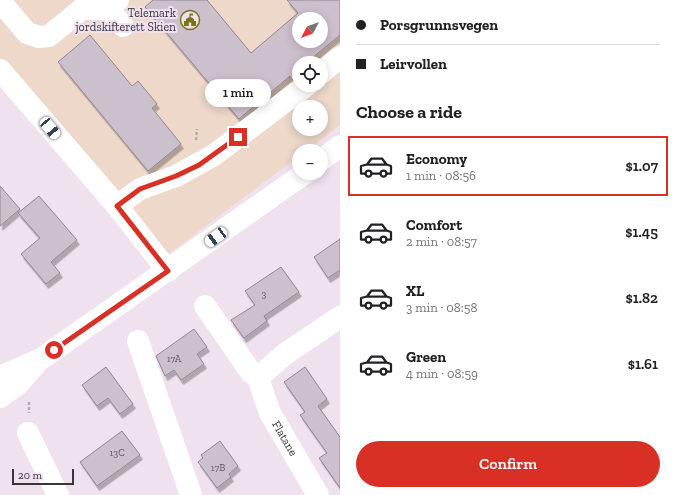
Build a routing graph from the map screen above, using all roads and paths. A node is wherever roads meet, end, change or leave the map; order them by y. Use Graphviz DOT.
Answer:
graph roads {
  1 [pos="0,1"];
  2 [pos="113,4"];
  3 [pos="78,5"];
  4 [pos="123,26"];
  5 [pos="340,57"];
  6 [pos="328,67"];
  7 [pos="0,70"];
  8 [pos="299,92"];
  9 [pos="197,129"];
  10 [pos="197,134"];
  11 [pos="340,146"];
  12 [pos="328,155"];
  13 [pos="295,180"];
  14 [pos="117,206"];
  15 [pos="168,271"];
  16 [pos="205,306"];
  17 [pos="340,317"];
  18 [pos="138,341"];
  19 [pos="41,359"];
  20 [pos="0,377"];
  21 [pos="258,378"];
  22 [pos="0,397"];
  23 [pos="28,433"];
  24 [pos="58,495"];
  25 [pos="191,495"];
  26 [pos="318,495"];
  1 -- 3 [label="main road"];
  2 -- 3 [label="main road"];
  2 -- 4 [label="main road"];
  5 -- 6 [label="main road"];
  7 -- 14 [label="main road"];
  8 -- 14 [label="main road"];
  9 -- 10 [label="path"];
  11 -- 12 [label="main road"];
  13 -- 15 [label="main road"];
  14 -- 15 [label="main road"];
  15 -- 19 [label="main road"];
  16 -- 21 [label="main road, Flatane"];
  17 -- 21 [label="main road"];
  18 -- 25 [label="main road"];
  19 -- 20 [label="main road"];
  19 -- 22 [label="main road"];
  21 -- 26 [label="main road, Flatane"];
  23 -- 24 [label="main road"];
}
